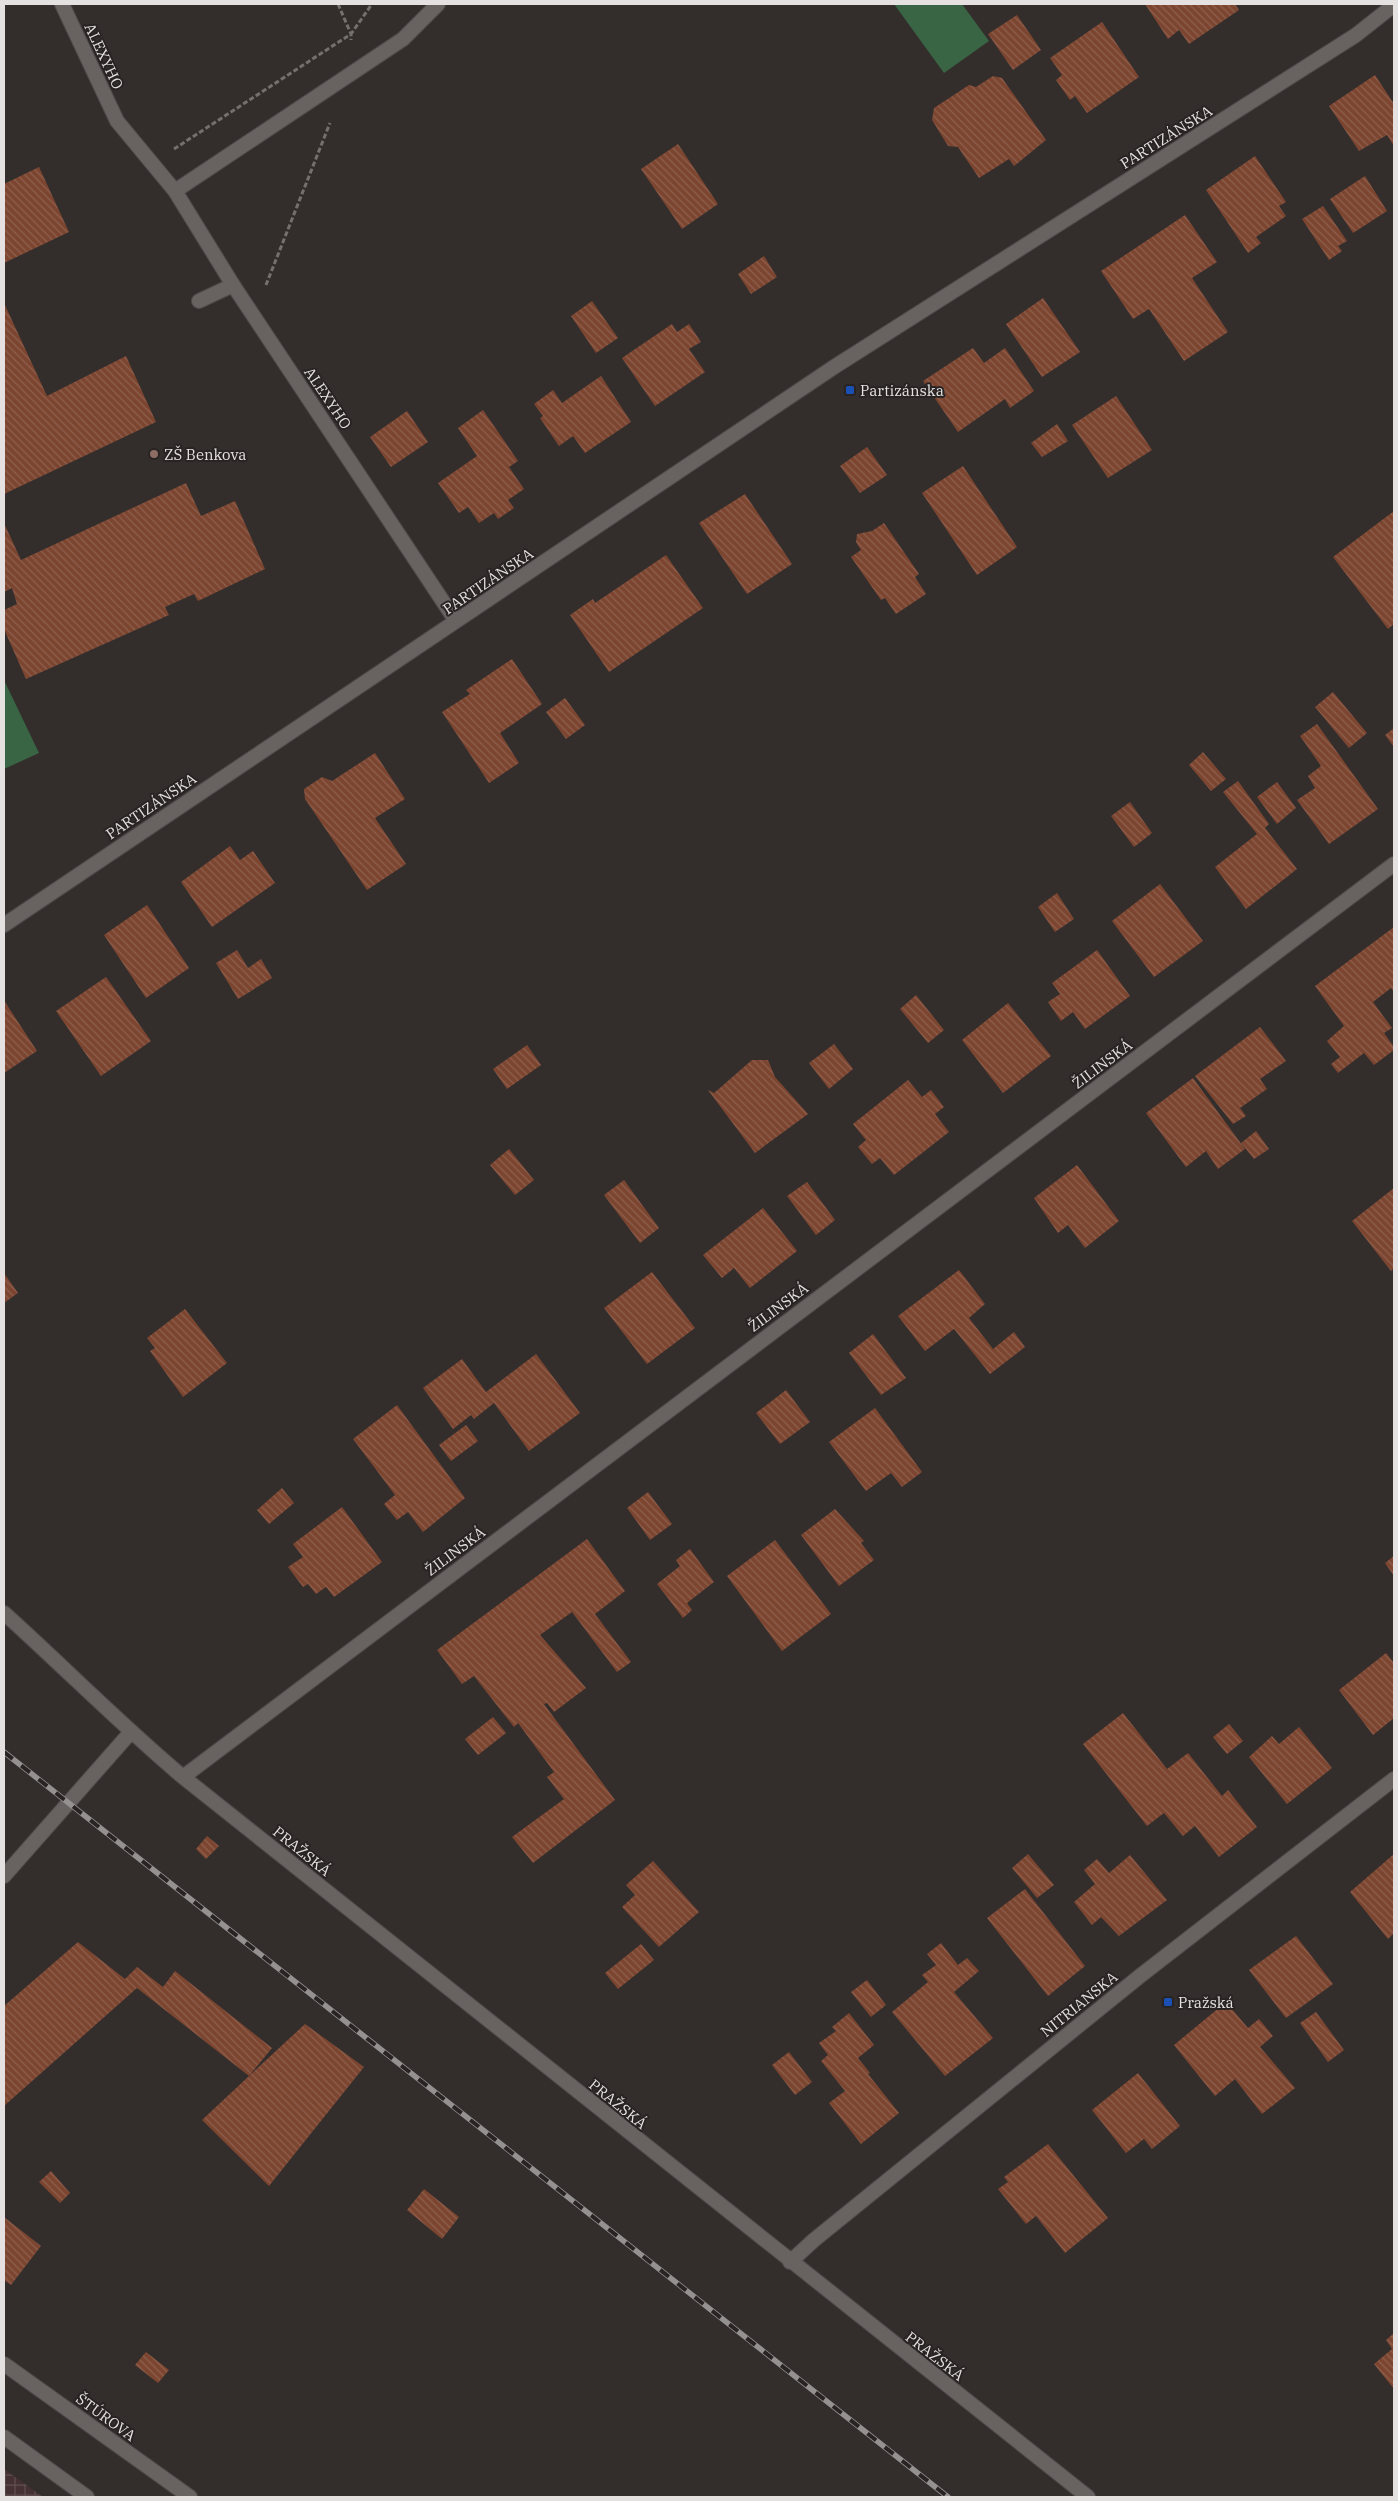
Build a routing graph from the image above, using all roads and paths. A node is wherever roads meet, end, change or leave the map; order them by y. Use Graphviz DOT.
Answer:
graph roads {
  1 [pos="62,4"];
  2 [pos="338,4"];
  3 [pos="372,4"];
  4 [pos="438,4"];
  5 [pos="1394,5"];
  6 [pos="352,34"];
  7 [pos="347,76"];
  8 [pos="331,119"];
  9 [pos="151,163"];
  10 [pos="174,191"];
  11 [pos="233,285"];
  12 [pos="199,301"];
  13 [pos="256,319"];
  14 [pos="456,622"];
  15 [pos="1394,864"];
  16 [pos="4,925"];
  17 [pos="4,1613"];
  18 [pos="130,1733"];
  19 [pos="183,1777"];
  20 [pos="1394,1778"];
  21 [pos="4,1876"];
  22 [pos="790,2262"];
  23 [pos="4,2364"];
  24 [pos="4,2437"];
  25 [pos="87,2497"];
  26 [pos="190,2497"];
  27 [pos="1088,2497"];
  1 -- 9 [label="street, ALEXYHO"];
  2 -- 6 [label="path"];
  3 -- 6 [label="path"];
  4 -- 7 [label="street"];
  5 -- 14 [label="street, PARTIZÁNSKA"];
  6 -- 7 [label="path"];
  6 -- 9 [label="path"];
  7 -- 10 [label="street"];
  8 -- 13 [label="path"];
  9 -- 10 [label="street, ALEXYHO"];
  10 -- 11 [label="street, ALEXYHO"];
  11 -- 12 [label="street"];
  11 -- 13 [label="street, ALEXYHO"];
  13 -- 14 [label="street, ALEXYHO"];
  14 -- 16 [label="street, PARTIZÁNSKA"];
  15 -- 19 [label="street, ŽILINSKÁ"];
  17 -- 18 [label="street, PRAŽSKÁ"];
  18 -- 19 [label="street, PRAŽSKÁ"];
  18 -- 21 [label="street"];
  19 -- 22 [label="street, PRAŽSKÁ"];
  20 -- 22 [label="street, NITRIANSKA"];
  22 -- 27 [label="street, PRAŽSKÁ"];
  23 -- 26 [label="street, ŠTÚROVA"];
  24 -- 25 [label="street"];
}
